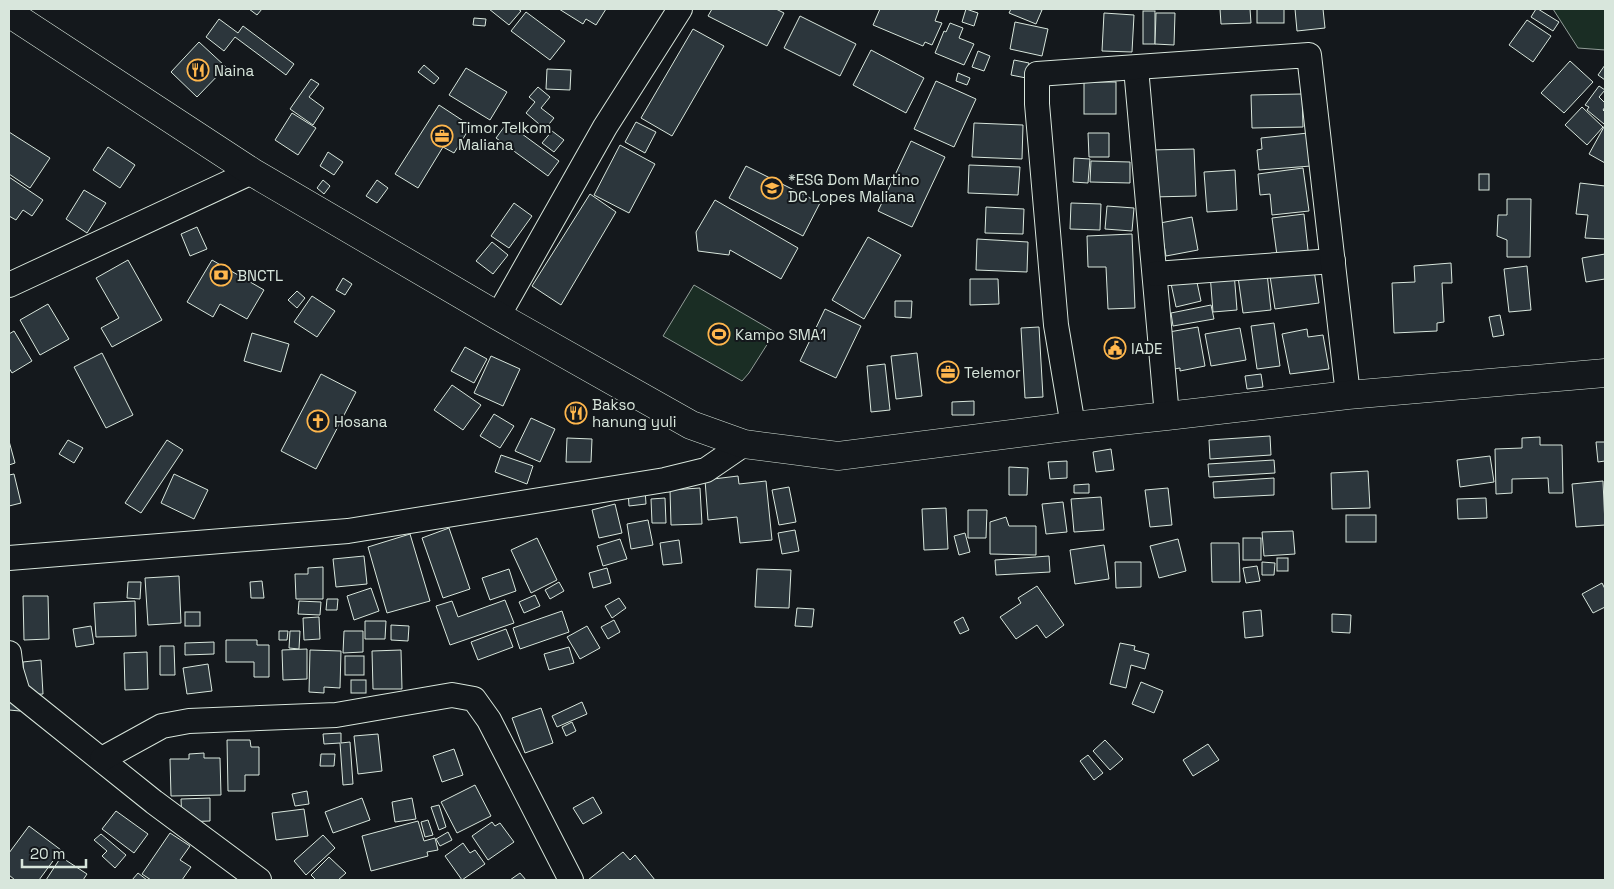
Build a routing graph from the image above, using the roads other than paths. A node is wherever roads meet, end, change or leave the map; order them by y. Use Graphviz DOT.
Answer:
graph roads {
  1 [pos="680,9"];
  2 [pos="9,13"];
  3 [pos="1136,68"];
  4 [pos="252,172"];
  5 [pos="1333,261"];
  6 [pos="1155,274"];
  7 [pos="9,285"];
  8 [pos="498,316"];
  9 [pos="1605,373"];
  10 [pos="1348,395"];
  11 [pos="1167,416"];
  12 [pos="1073,426"];
  13 [pos="744,444"];
  14 [pos="9,558"];
  15 [pos="9,653"];
  16 [pos="102,759"];
  17 [pos="259,880"];
  18 [pos="571,880"];
  1 -- 8 [label="street"];
  2 -- 4 [label="main road"];
  3 -- 5 [label="street"];
  3 -- 6 [label="street"];
  3 -- 12 [label="street"];
  4 -- 7 [label="street"];
  4 -- 8 [label="main road"];
  5 -- 6 [label="street"];
  5 -- 10 [label="street"];
  6 -- 11 [label="street"];
  8 -- 13 [label="main road"];
  9 -- 10 [label="main road"];
  10 -- 11 [label="main road"];
  11 -- 12 [label="main road"];
  12 -- 13 [label="main road"];
  13 -- 14 [label="street"];
  15 -- 16 [label="street"];
  16 -- 17 [label="street"];
  16 -- 18 [label="street"];
}
